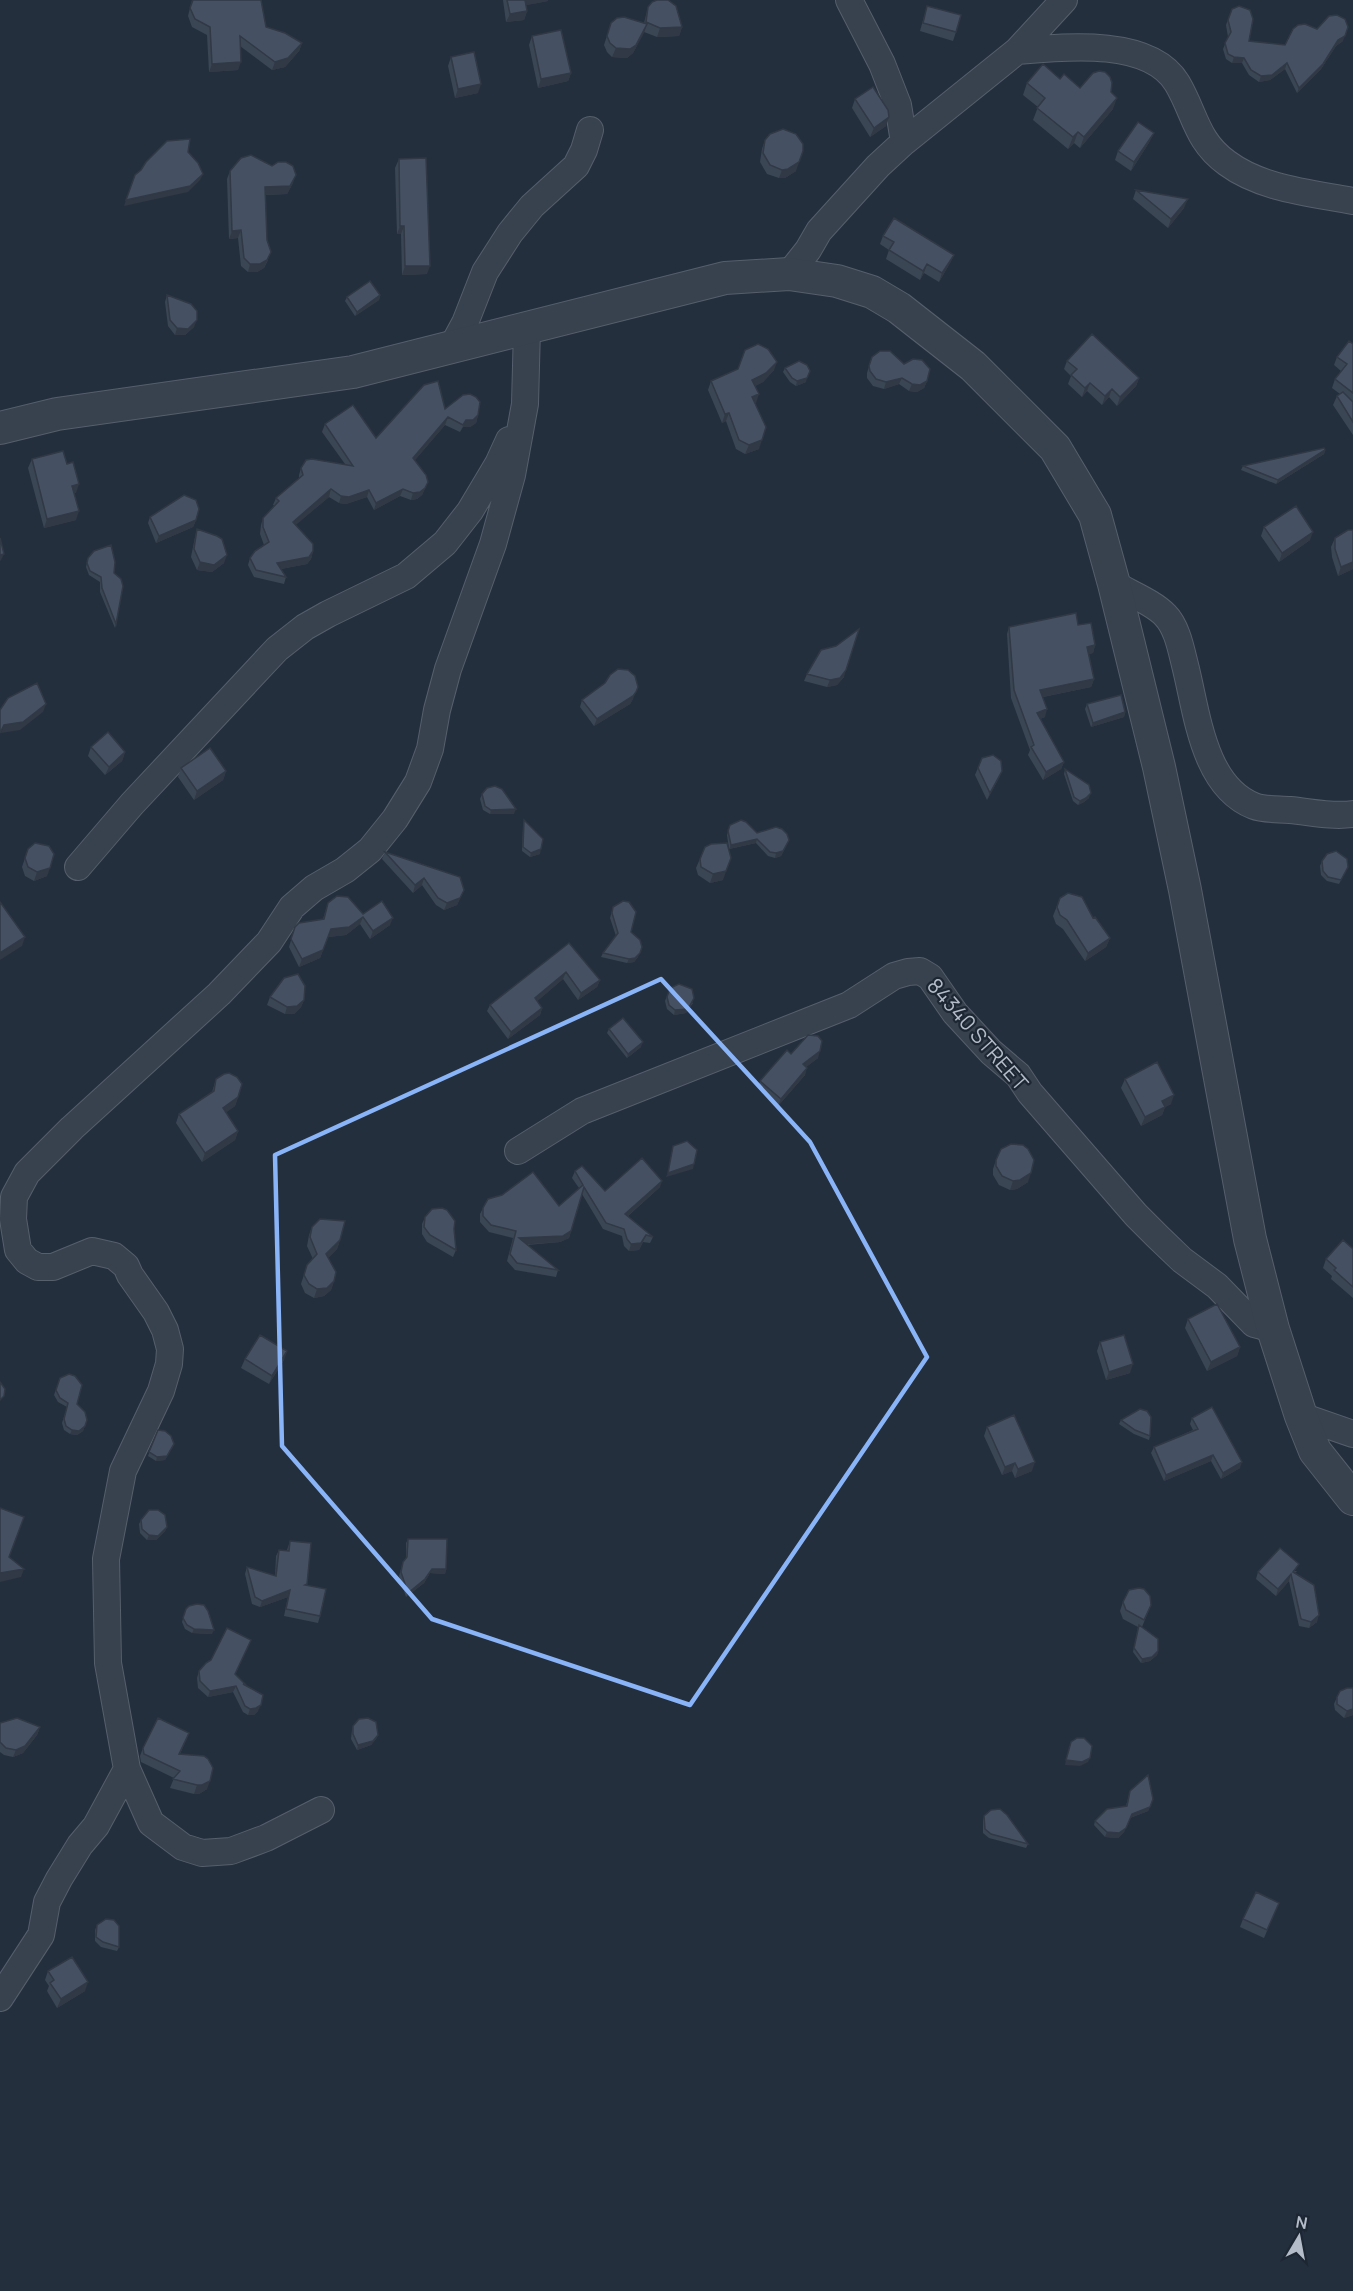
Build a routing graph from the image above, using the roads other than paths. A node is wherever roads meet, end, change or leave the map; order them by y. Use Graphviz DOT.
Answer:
graph roads {
  1 [pos="849,0"];
  2 [pos="1064,0"];
  3 [pos="1017,51"];
  4 [pos="590,130"];
  5 [pos="904,142"];
  6 [pos="1353,201"];
  7 [pos="789,274"];
  8 [pos="527,328"];
  9 [pos="452,347"];
  10 [pos="525,405"];
  11 [pos="0,428"];
  12 [pos="1114,584"];
  13 [pos="1353,814"];
  14 [pos="78,867"];
  15 [pos="518,1150"];
  16 [pos="1273,1329"];
  17 [pos="1300,1416"];
  18 [pos="1353,1434"];
  19 [pos="1353,1499"];
  20 [pos="127,1769"];
  21 [pos="321,1810"];
  22 [pos="0,1998"];
  1 -- 5 [label="street"];
  2 -- 3 [label="street"];
  3 -- 5 [label="street"];
  3 -- 6 [label="street"];
  4 -- 9 [label="street"];
  5 -- 7 [label="street"];
  7 -- 8 [label="street"];
  7 -- 12 [label="street"];
  8 -- 9 [label="street"];
  8 -- 10 [label="street"];
  9 -- 11 [label="street"];
  10 -- 14 [label="street"];
  10 -- 20 [label="street"];
  12 -- 13 [label="street"];
  12 -- 16 [label="street"];
  15 -- 16 [label="street, 84340 STREET"];
  16 -- 17 [label="street"];
  17 -- 18 [label="street"];
  17 -- 19 [label="street"];
  20 -- 21 [label="street"];
  20 -- 22 [label="street"];
}
